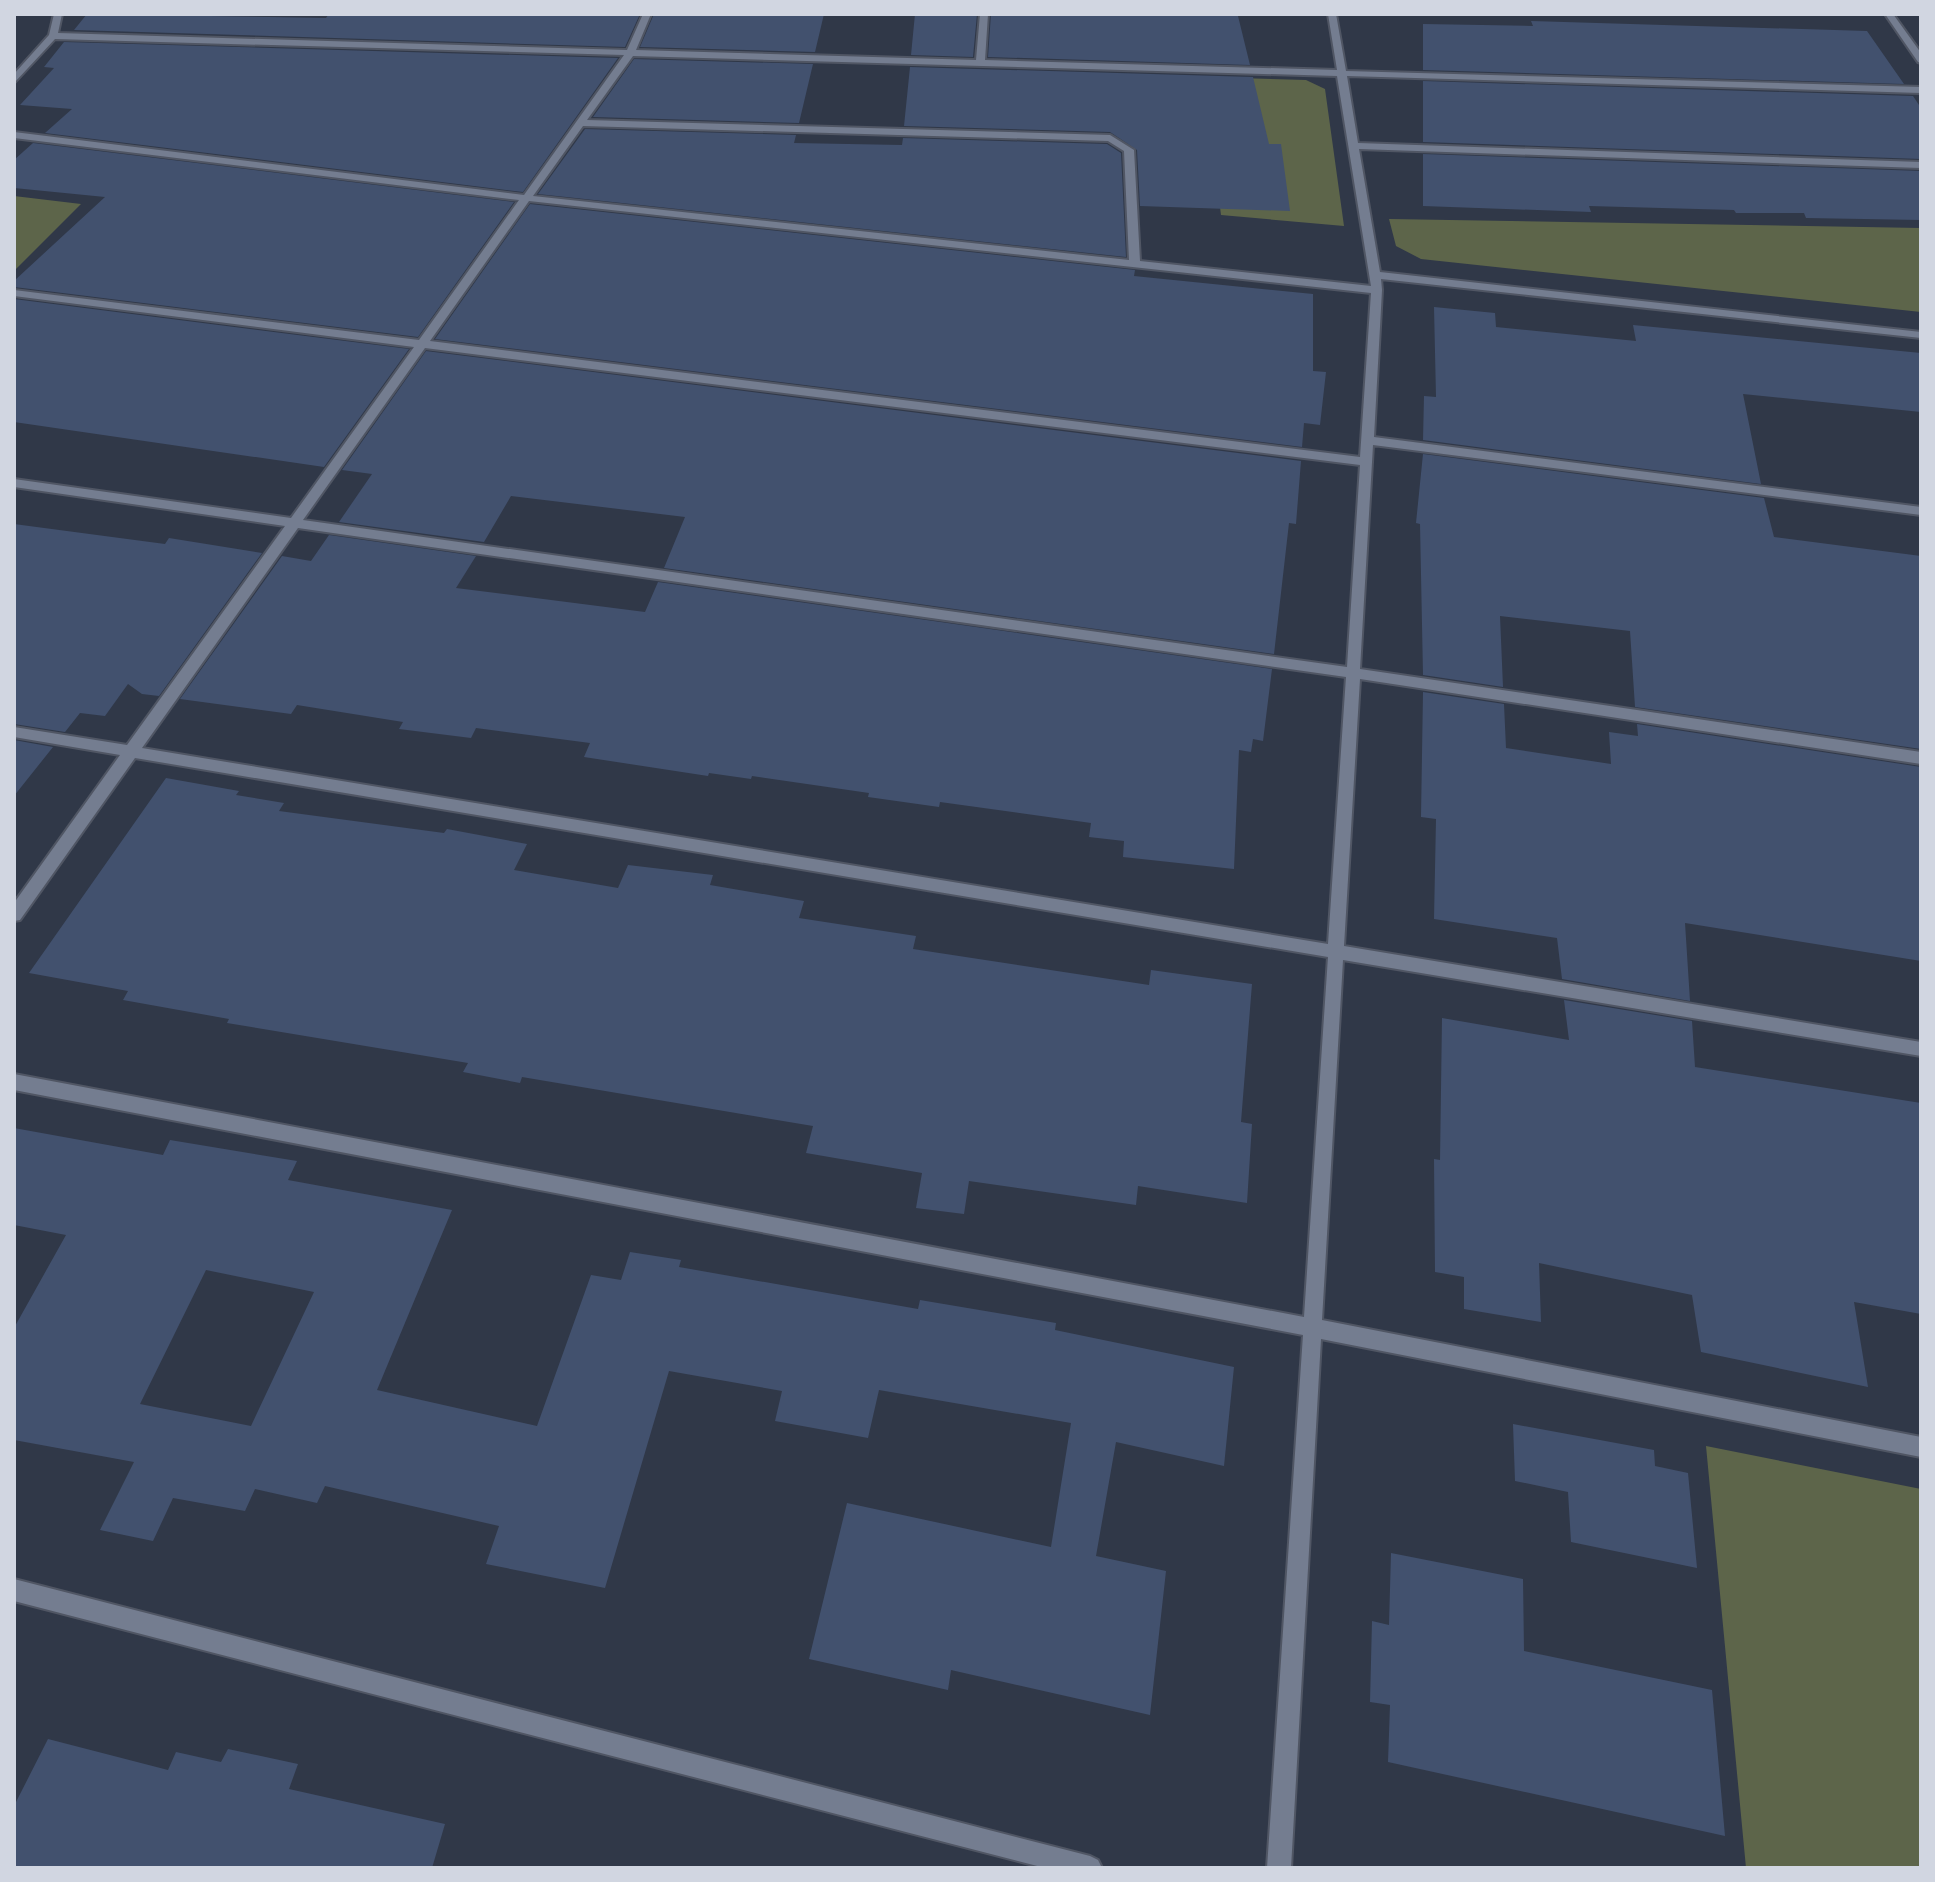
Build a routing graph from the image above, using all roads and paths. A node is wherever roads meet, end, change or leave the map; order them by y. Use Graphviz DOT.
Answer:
graph roads {
  1 [pos="58,14"];
  2 [pos="647,14"];
  3 [pos="984,14"];
  4 [pos="1332,14"];
  5 [pos="1889,14"];
  6 [pos="53,36"];
  7 [pos="630,53"];
  8 [pos="1921,60"];
  9 [pos="980,63"];
  10 [pos="1342,73"];
  11 [pos="14,80"];
  12 [pos="1921,90"];
  13 [pos="580,123"];
  14 [pos="14,135"];
  15 [pos="1354,146"];
  16 [pos="1921,165"];
  17 [pos="527,198"];
  18 [pos="1135,265"];
  19 [pos="1376,283"];
  20 [pos="14,293"];
  21 [pos="1921,335"];
  22 [pos="422,344"];
  23 [pos="1368,440"];
  24 [pos="1366,462"];
  25 [pos="14,483"];
  26 [pos="1921,511"];
  27 [pos="292,525"];
  28 [pos="1353,673"];
  29 [pos="14,732"];
  30 [pos="130,753"];
  31 [pos="1921,758"];
  32 [pos="14,915"];
  33 [pos="1336,951"];
  34 [pos="1921,1049"];
  35 [pos="14,1082"];
  36 [pos="1313,1328"];
  37 [pos="1921,1447"];
  38 [pos="14,1590"];
  39 [pos="1090,1868"];
  40 [pos="1279,1868"];
  1 -- 6 [label="street"];
  2 -- 7 [label="street"];
  3 -- 9 [label="street"];
  4 -- 10 [label="street"];
  5 -- 8 [label="street"];
  6 -- 7 [label="street"];
  6 -- 11 [label="street"];
  7 -- 9 [label="street"];
  7 -- 13 [label="street"];
  9 -- 10 [label="street"];
  10 -- 12 [label="street"];
  10 -- 15 [label="street"];
  13 -- 17 [label="street"];
  13 -- 18 [label="street"];
  14 -- 17 [label="street"];
  15 -- 16 [label="street"];
  15 -- 19 [label="street"];
  17 -- 18 [label="street"];
  17 -- 22 [label="street"];
  18 -- 19 [label="street"];
  19 -- 21 [label="street"];
  19 -- 23 [label="street"];
  20 -- 22 [label="street"];
  22 -- 24 [label="street"];
  22 -- 27 [label="street"];
  23 -- 24 [label="street"];
  23 -- 26 [label="street"];
  24 -- 28 [label="street"];
  25 -- 27 [label="street"];
  27 -- 28 [label="street"];
  27 -- 30 [label="street"];
  28 -- 31 [label="street"];
  28 -- 33 [label="street"];
  29 -- 30 [label="street"];
  30 -- 32 [label="street"];
  30 -- 33 [label="street"];
  33 -- 34 [label="street"];
  33 -- 36 [label="street"];
  35 -- 36 [label="street"];
  36 -- 37 [label="street"];
  36 -- 40 [label="street"];
  38 -- 39 [label="street"];
}
